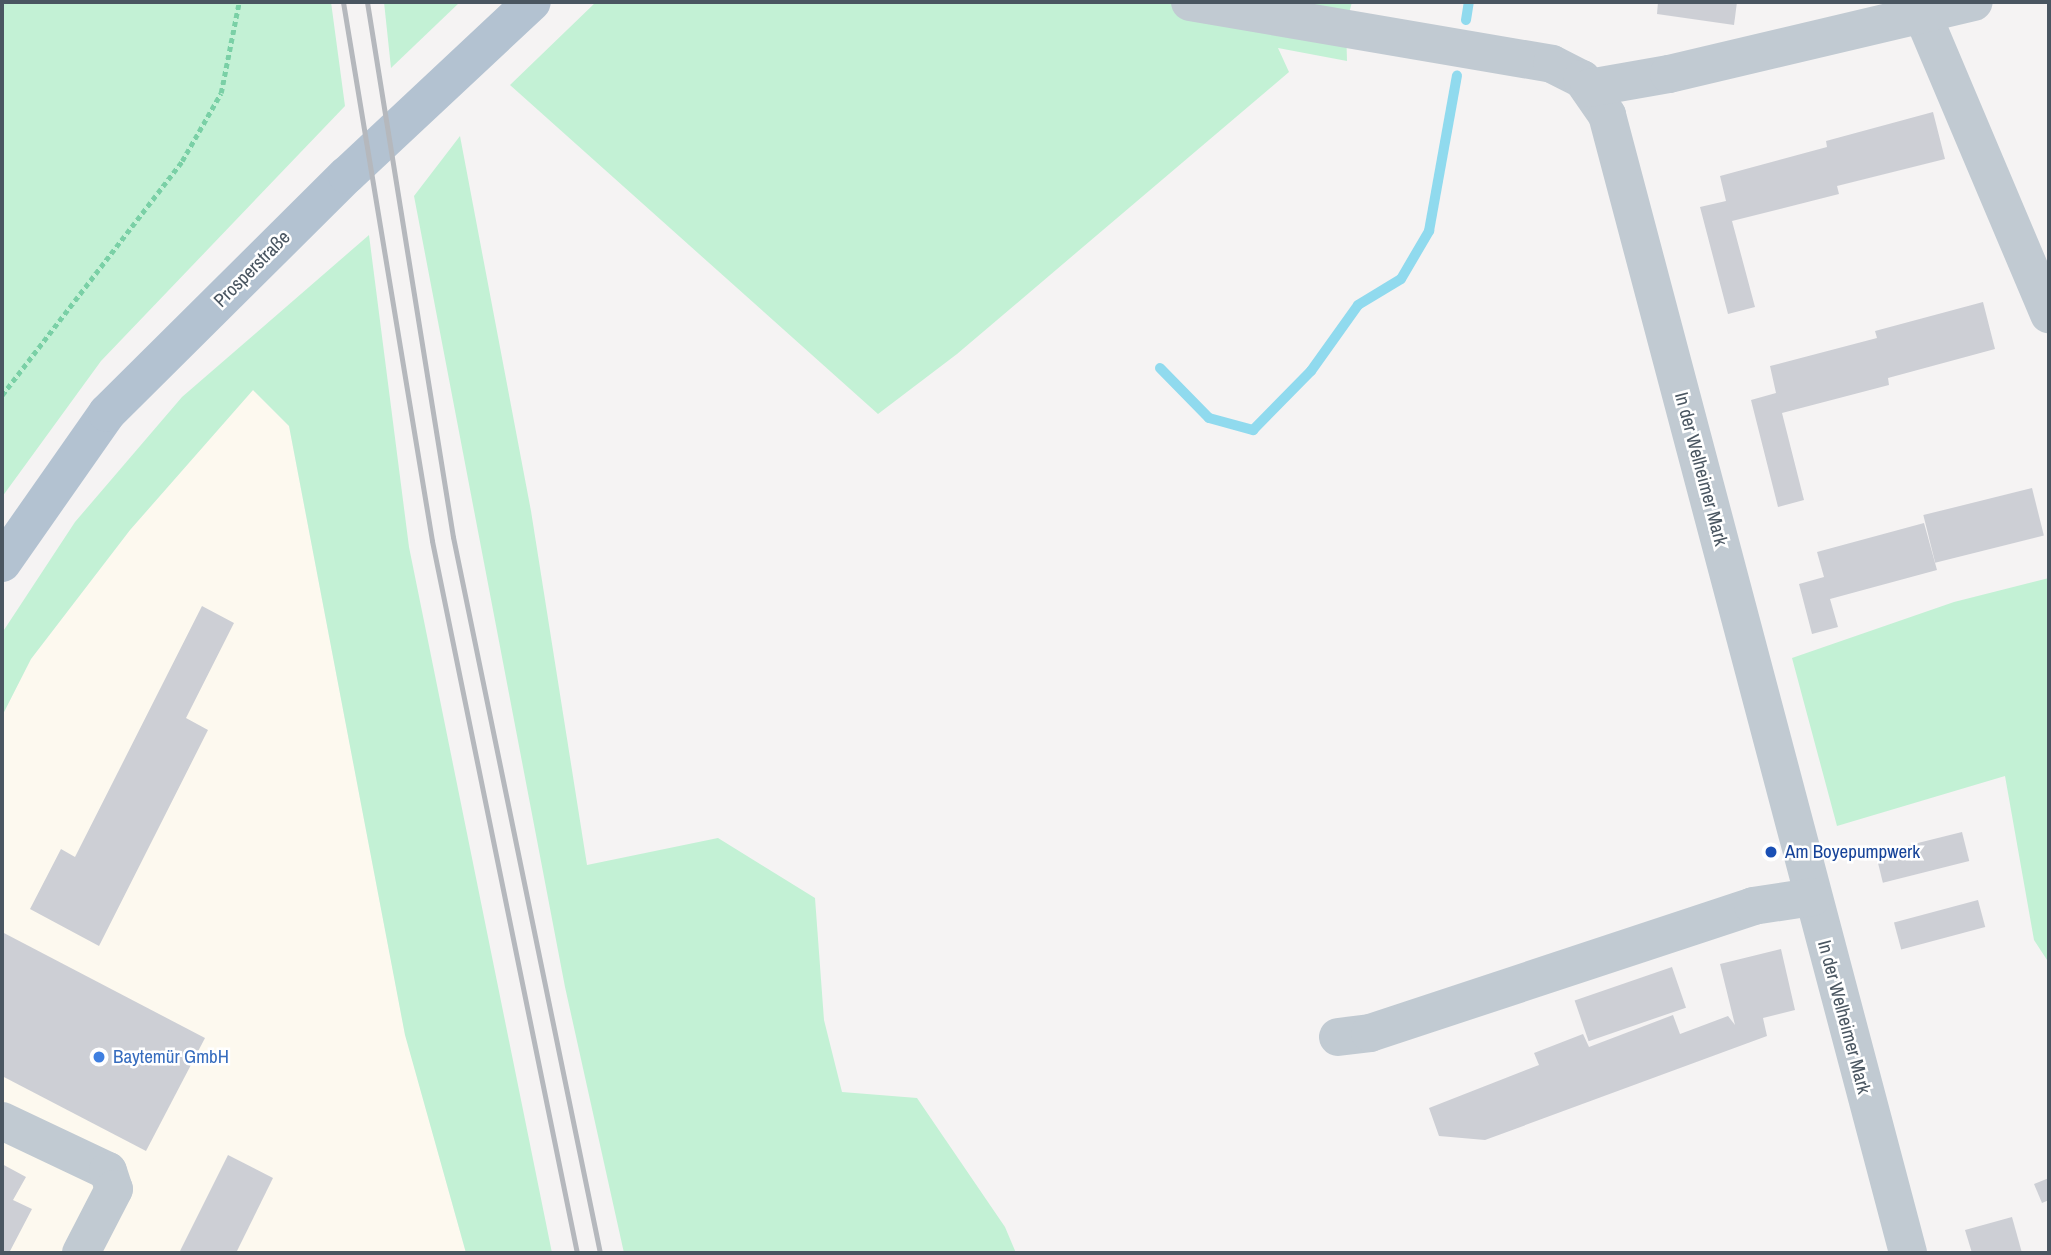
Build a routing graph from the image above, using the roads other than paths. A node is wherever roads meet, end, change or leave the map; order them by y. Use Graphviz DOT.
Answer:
graph roads {
  1 [pos="532,2"];
  2 [pos="1190,2"];
  3 [pos="1974,2"];
  4 [pos="1923,16"];
  5 [pos="1589,88"];
  6 [pos="2049,315"];
  7 [pos="2,563"];
  8 [pos="1812,897"];
  9 [pos="1338,1037"];
  10 [pos="2,1121"];
  11 [pos="82,1253"];
  12 [pos="1908,1253"];
  1 -- 7 [label="main road, Prosperstraße"];
  2 -- 5 [label="street, In der Welheimer Mark"];
  3 -- 4 [label="street"];
  4 -- 5 [label="street"];
  4 -- 6 [label="street"];
  5 -- 8 [label="street, In der Welheimer Mark"];
  8 -- 9 [label="street"];
  8 -- 12 [label="street, In der Welheimer Mark"];
  10 -- 11 [label="street"];
}
